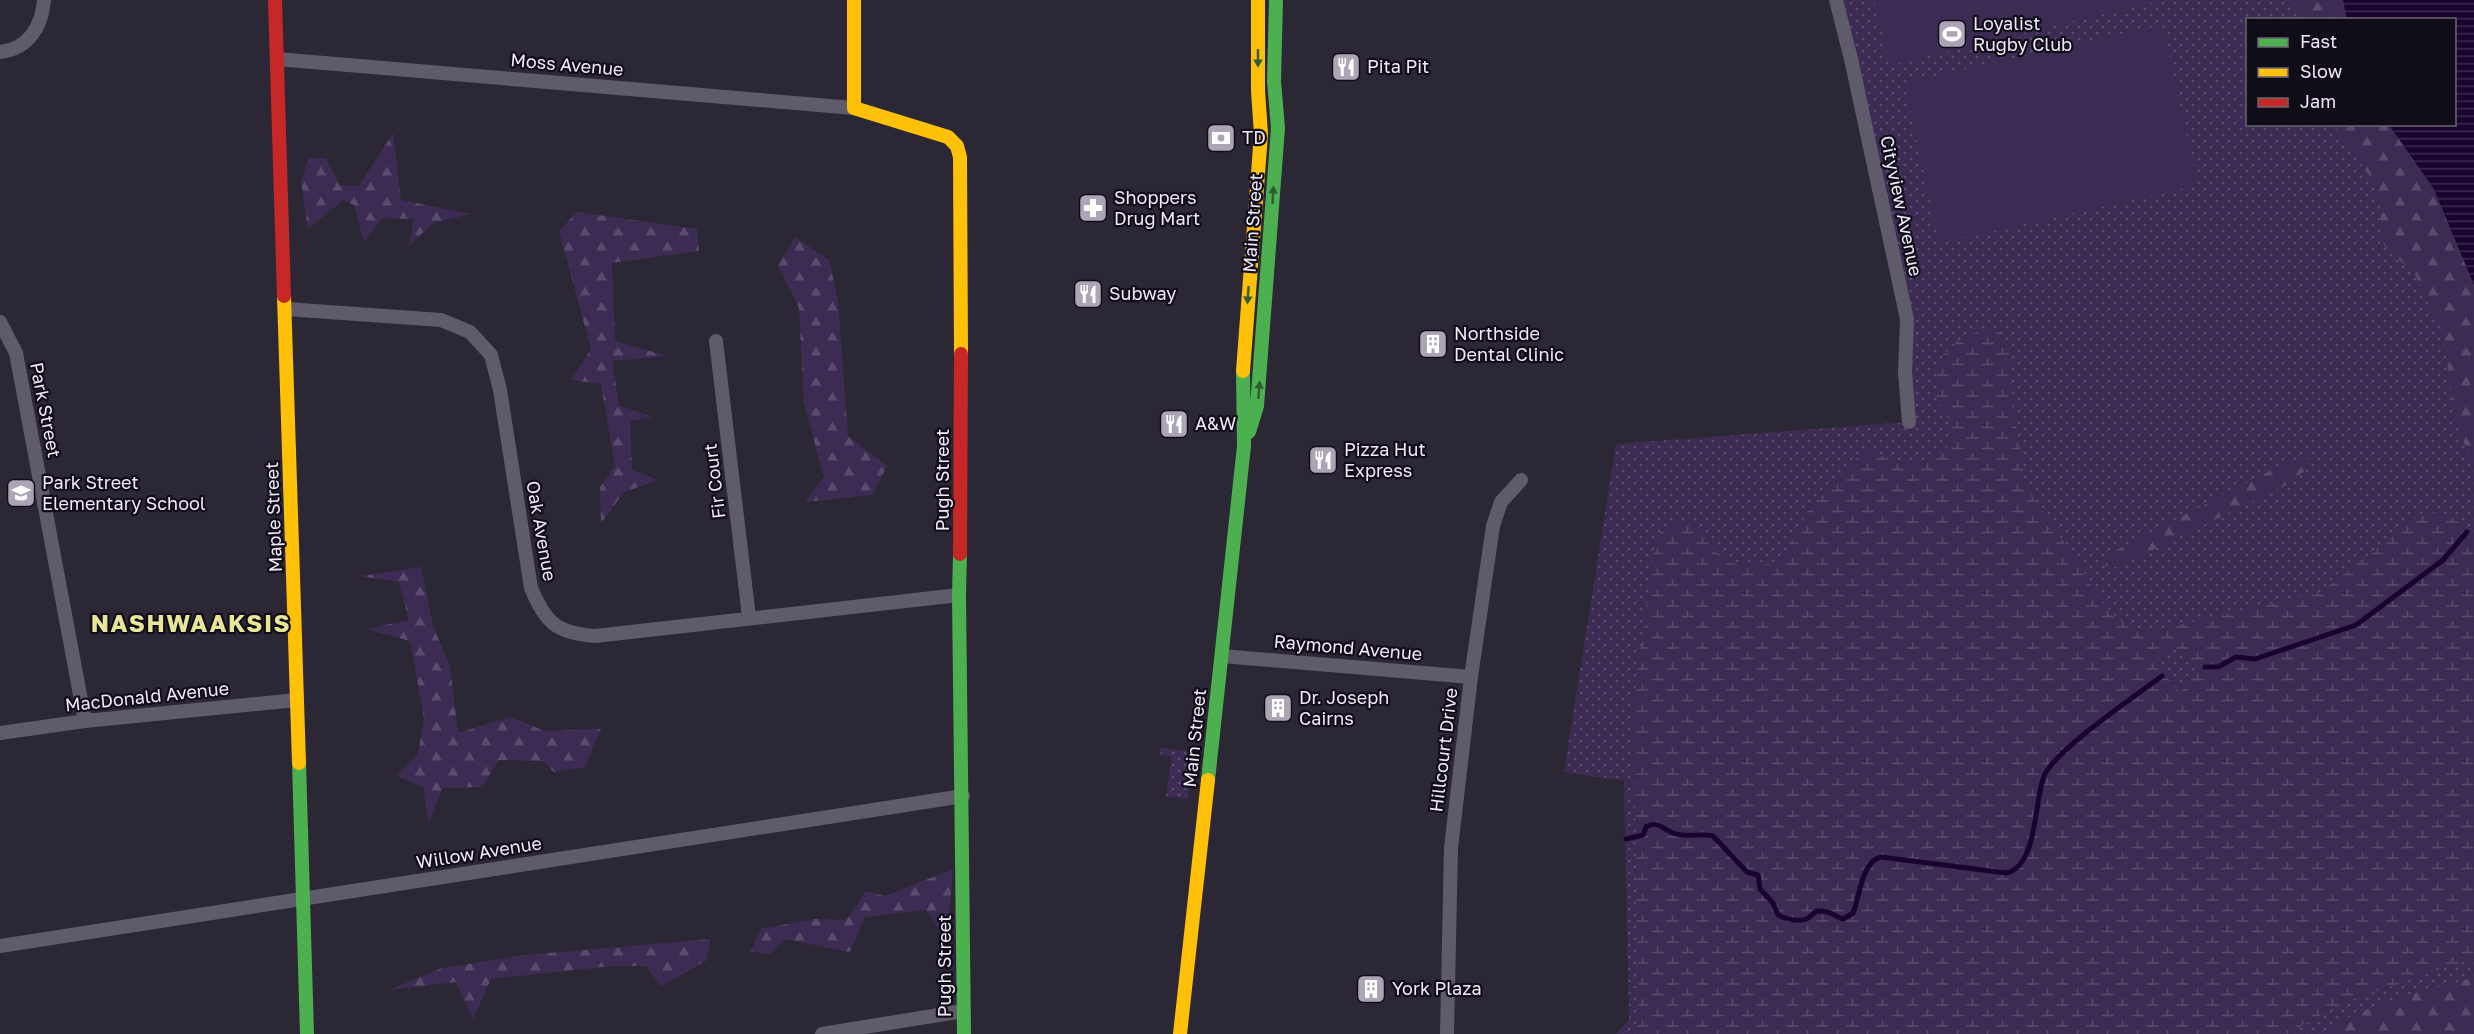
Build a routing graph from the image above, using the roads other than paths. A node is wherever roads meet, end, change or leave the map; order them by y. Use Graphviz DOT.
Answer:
graph roads {
  1 [pos="44,0"];
  2 [pos="275,0"];
  3 [pos="854,0"];
  4 [pos="1258,0"];
  5 [pos="1276,0"];
  6 [pos="1836,0"];
  7 [pos="0,52"];
  8 [pos="277,59"];
  9 [pos="854,108"];
  10 [pos="286,309"];
  11 [pos="0,322"];
  12 [pos="716,341"];
  13 [pos="1909,422"];
  14 [pos="1244,446"];
  15 [pos="1521,480"];
  16 [pos="959,595"];
  17 [pos="749,617"];
  18 [pos="1222,656"];
  19 [pos="1470,677"];
  20 [pos="297,700"];
  21 [pos="85,721"];
  22 [pos="0,733"];
  23 [pos="963,796"];
  24 [pos="303,899"];
  25 [pos="0,946"];
  26 [pos="963,1011"];
  27 [pos="307,1034"];
  28 [pos="822,1034"];
  29 [pos="964,1034"];
  30 [pos="1180,1034"];
  31 [pos="1447,1034"];
  1 -- 7 [label="street"];
  2 -- 8 [label="street, Maple Street"];
  3 -- 9 [label="street"];
  4 -- 14 [label="street, Main Street, one-way"];
  14 -- 5 [label="street, Main Street, one-way"];
  6 -- 13 [label="street, Cityview Avenue"];
  8 -- 9 [label="street, Moss Avenue"];
  8 -- 10 [label="street, Maple Street"];
  9 -- 16 [label="street, Pugh Street"];
  10 -- 17 [label="street, Oak Avenue"];
  10 -- 20 [label="street, Maple Street"];
  11 -- 21 [label="street, Park Street"];
  12 -- 17 [label="street, Fir Court"];
  14 -- 18 [label="street, Main Street"];
  15 -- 19 [label="street, Hillcourt Drive"];
  16 -- 17 [label="street, Oak Avenue"];
  16 -- 23 [label="street, Pugh Street"];
  18 -- 19 [label="street, Raymond Avenue"];
  18 -- 30 [label="street, Main Street"];
  19 -- 31 [label="street, Hillcourt Drive"];
  20 -- 21 [label="street, MacDonald Avenue"];
  20 -- 24 [label="street, Maple Street"];
  21 -- 22 [label="street, MacDonald Avenue"];
  23 -- 24 [label="street, Willow Avenue"];
  23 -- 26 [label="street, Pugh Street"];
  24 -- 25 [label="street, Willow Avenue"];
  24 -- 27 [label="street, Maple Street"];
  26 -- 28 [label="street"];
  26 -- 29 [label="street, Pugh Street"];
}
